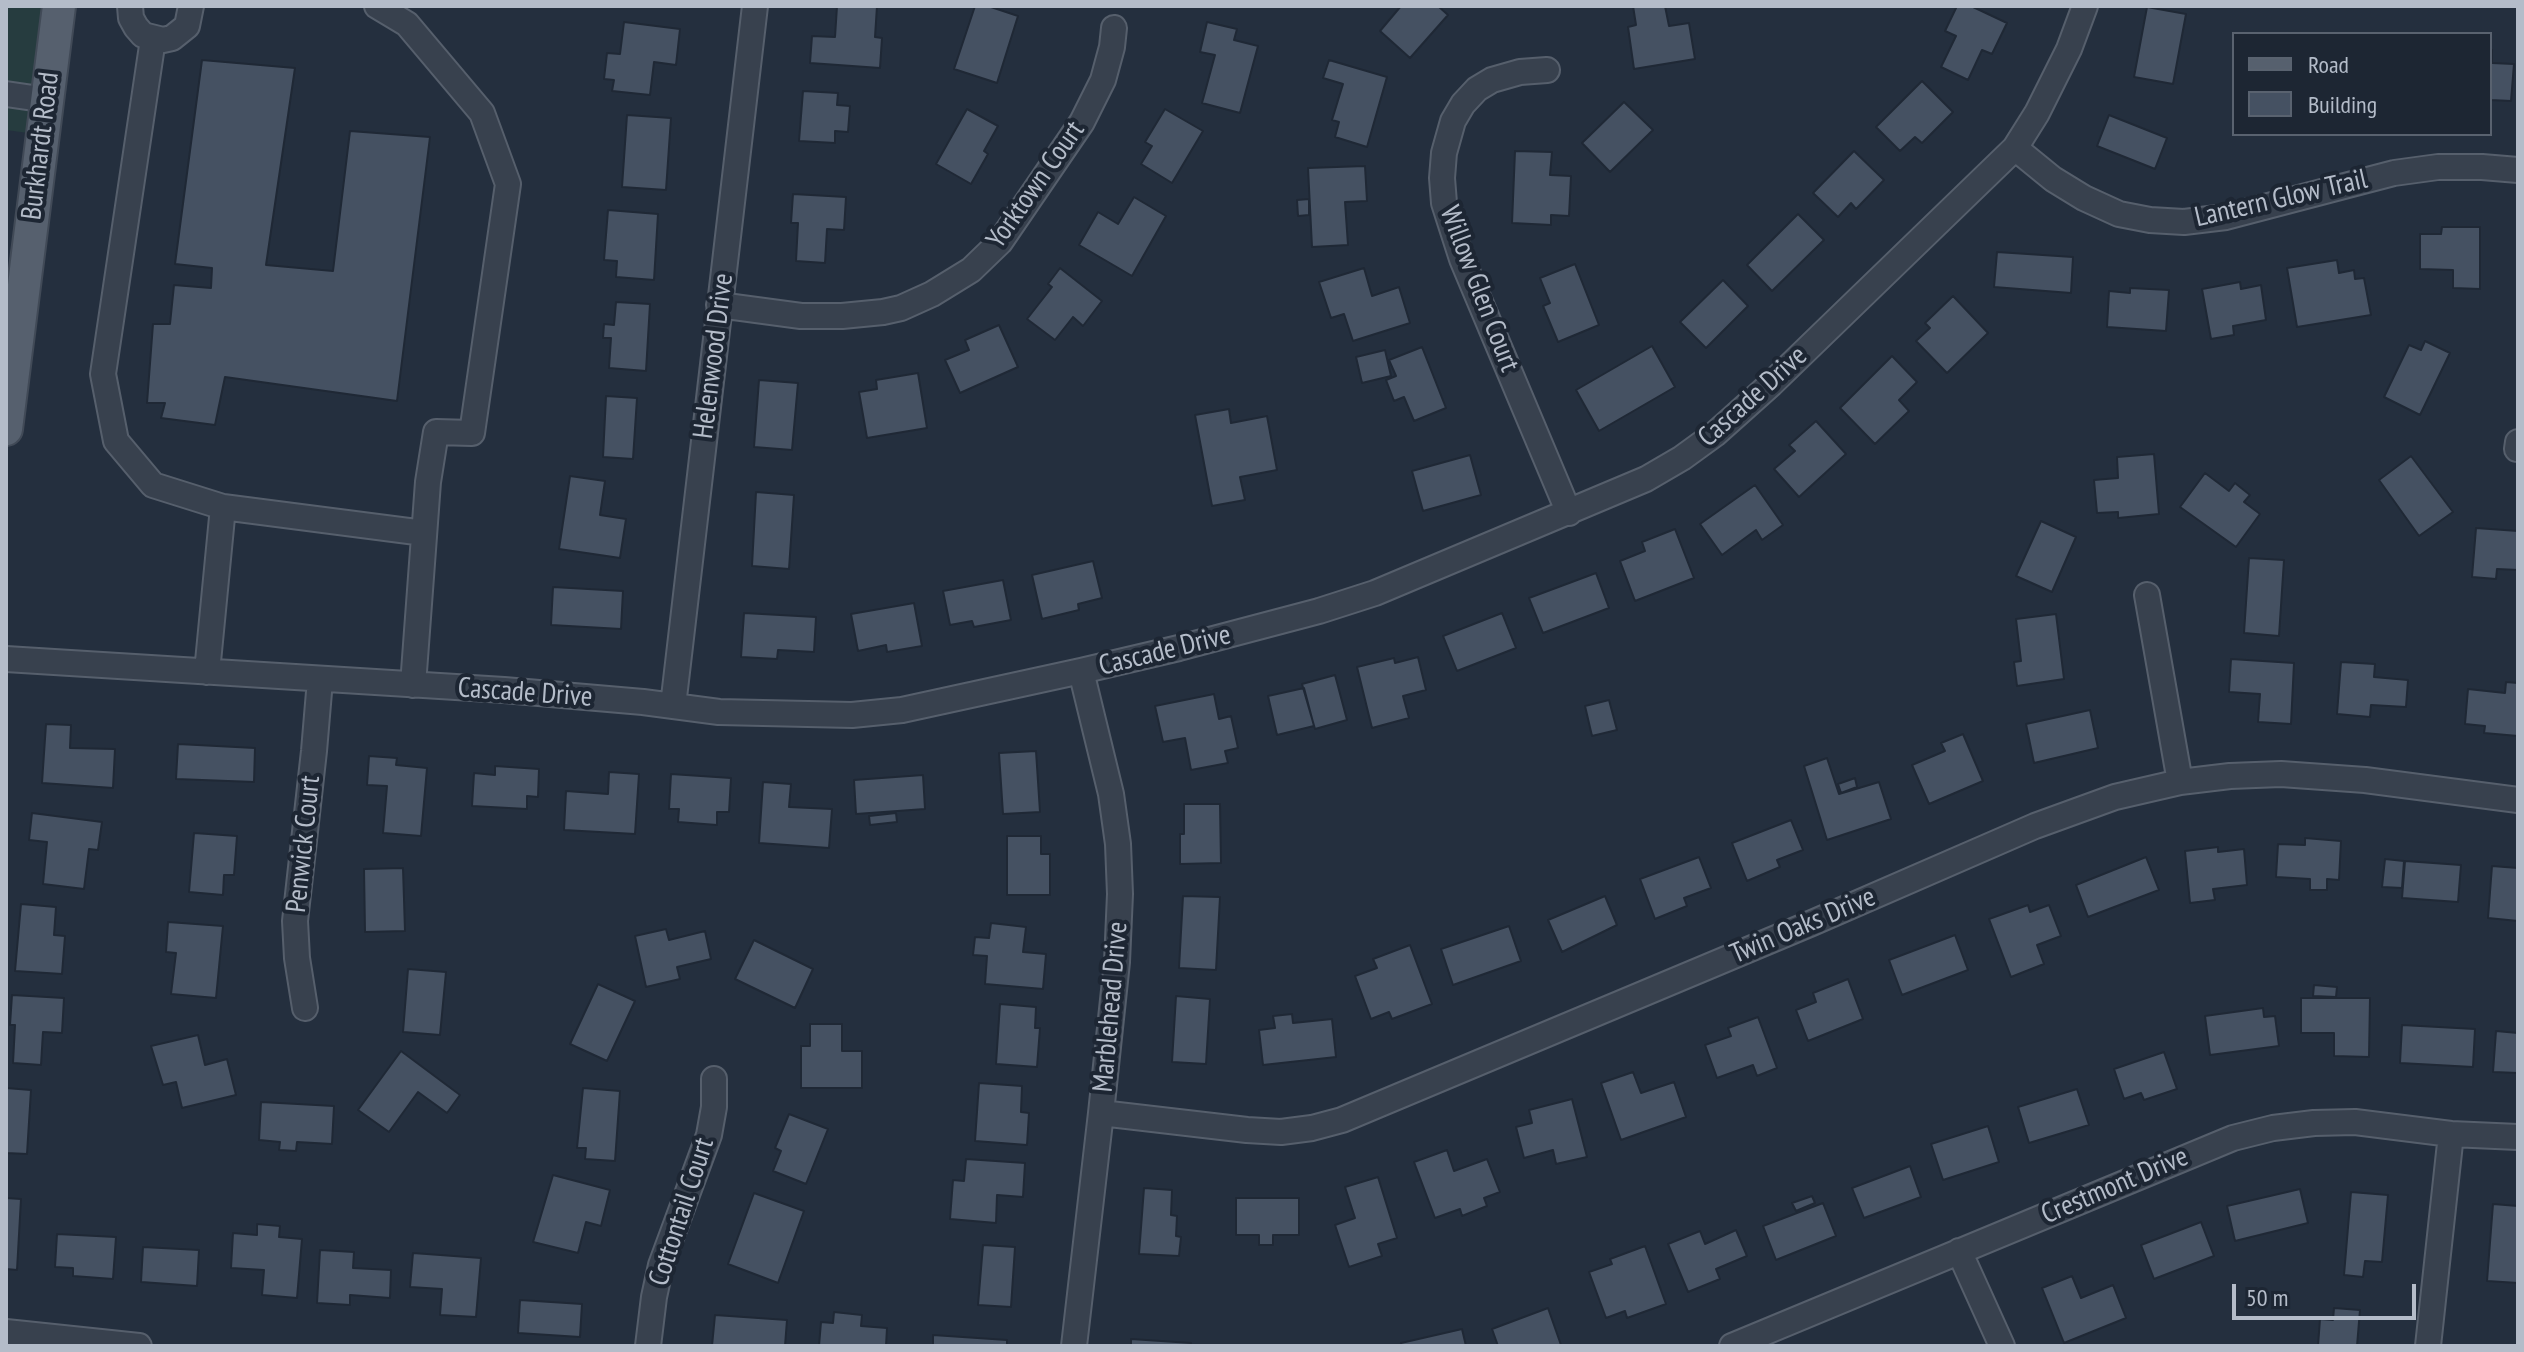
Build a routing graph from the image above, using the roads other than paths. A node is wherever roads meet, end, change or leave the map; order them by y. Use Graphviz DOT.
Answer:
graph roads {
  1 [pos="59,6"];
  2 [pos="130,6"];
  3 [pos="191,6"];
  4 [pos="377,6"];
  5 [pos="755,6"];
  6 [pos="2085,6"];
  7 [pos="1114,28"];
  8 [pos="153,39"];
  9 [pos="1547,70"];
  10 [pos="6,94"];
  11 [pos="47,100"];
  12 [pos="2015,148"];
  13 [pos="2518,170"];
  14 [pos="719,305"];
  15 [pos="11,344"];
  16 [pos="6,429"];
  17 [pos="2518,442"];
  18 [pos="2517,449"];
  19 [pos="223,507"];
  20 [pos="1569,513"];
  21 [pos="424,533"];
  22 [pos="2147,595"];
  23 [pos="6,659"];
  24 [pos="1081,671"];
  25 [pos="207,672"];
  26 [pos="320,680"];
  27 [pos="413,685"];
  28 [pos="673,706"];
  29 [pos="2180,782"];
  30 [pos="2518,800"];
  31 [pos="305,1008"];
  32 [pos="714,1079"];
  33 [pos="1101,1113"];
  34 [pos="2451,1134"];
  35 [pos="2518,1137"];
  36 [pos="1959,1251"];
  37 [pos="6,1332"];
  38 [pos="139,1346"];
  39 [pos="648,1346"];
  40 [pos="1074,1346"];
  41 [pos="1732,1346"];
  42 [pos="2002,1346"];
  43 [pos="2428,1346"];
  1 -- 11 [label="main road, Burkhardt Road"];
  2 -- 8 [label="street"];
  3 -- 8 [label="street"];
  4 -- 21 [label="street"];
  5 -- 14 [label="street, Helenwood Drive"];
  6 -- 12 [label="street, Cascade Drive"];
  7 -- 14 [label="street, Yorktown Court"];
  8 -- 19 [label="street"];
  9 -- 20 [label="street, Willow Glen Court"];
  10 -- 11 [label="street"];
  11 -- 15 [label="main road, Burkhardt Road"];
  12 -- 13 [label="street, Lantern Glow Trail"];
  12 -- 20 [label="street, Cascade Drive"];
  14 -- 28 [label="street, Helenwood Drive"];
  15 -- 16 [label="main road, Burkhardt Road"];
  17 -- 18 [label="street"];
  19 -- 21 [label="street"];
  19 -- 25 [label="street"];
  20 -- 24 [label="street, Cascade Drive"];
  21 -- 27 [label="street"];
  22 -- 29 [label="street"];
  23 -- 25 [label="street, Cascade Drive"];
  24 -- 28 [label="street, Cascade Drive"];
  24 -- 33 [label="street, Marblehead Drive"];
  25 -- 26 [label="street, Cascade Drive"];
  26 -- 27 [label="street, Cascade Drive"];
  26 -- 31 [label="street, Penwick Court"];
  27 -- 28 [label="street, Cascade Drive"];
  29 -- 30 [label="street, Twin Oaks Drive"];
  29 -- 33 [label="street, Twin Oaks Drive"];
  32 -- 39 [label="street, Cottontail Court"];
  33 -- 40 [label="street, Marblehead Drive"];
  34 -- 35 [label="street, Crestmont Drive"];
  34 -- 36 [label="street, Crestmont Drive"];
  34 -- 43 [label="street"];
  36 -- 41 [label="street, Crestmont Drive"];
  36 -- 42 [label="street"];
  37 -- 38 [label="street"];
}
